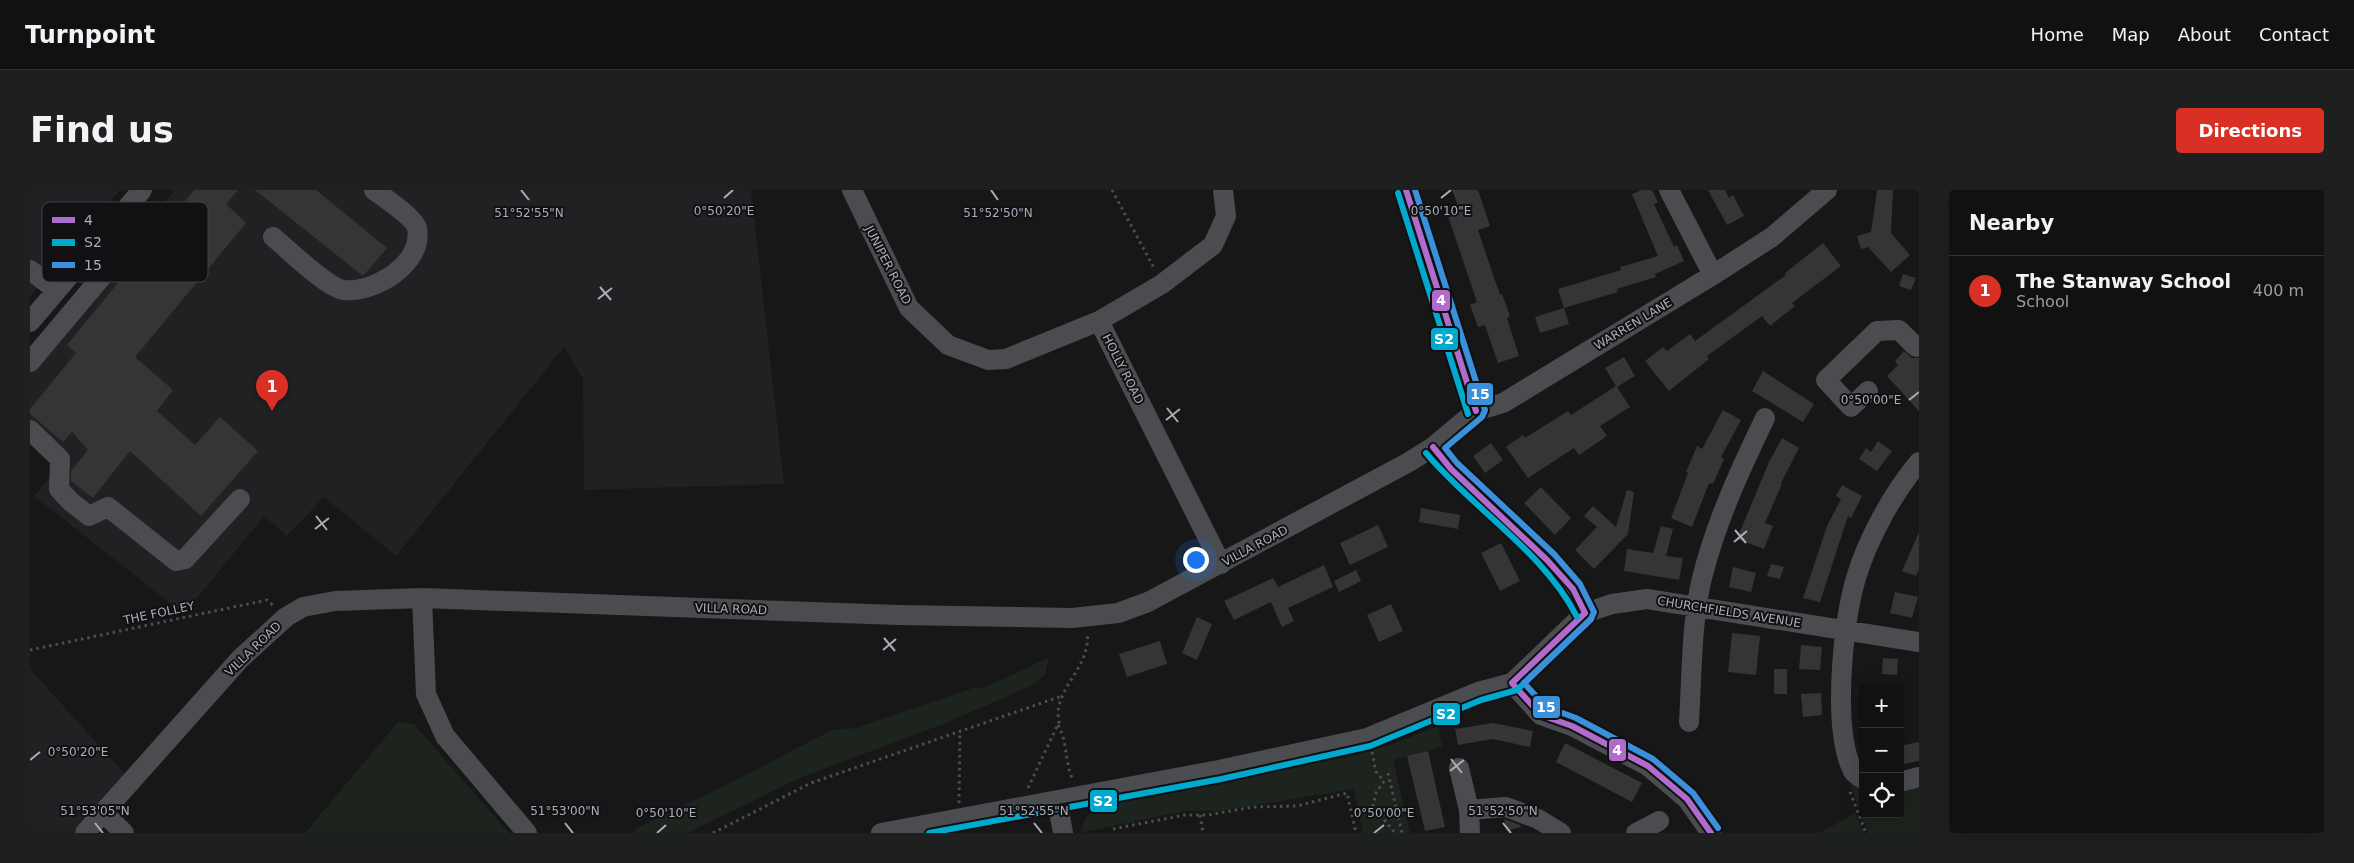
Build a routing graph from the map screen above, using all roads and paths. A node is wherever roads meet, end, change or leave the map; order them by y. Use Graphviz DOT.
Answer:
graph roads {
  1 [pos="142,190"];
  2 [pos="374,190"];
  3 [pos="852,190"];
  4 [pos="1112,190"];
  5 [pos="1223,190"];
  6 [pos="1406,190"];
  7 [pos="1670,190"];
  8 [pos="1827,190"];
  9 [pos="132,202"];
  10 [pos="273,237"];
  11 [pos="30,270"];
  12 [pos="1714,275"];
  13 [pos="42,279"];
  14 [pos="46,282"];
  15 [pos="63,282"];
  16 [pos="98,282"];
  17 [pos="1162,284"];
  18 [pos="56,290"];
  19 [pos="1099,321"];
  20 [pos="30,322"];
  21 [pos="1916,348"];
  22 [pos="30,362"];
  23 [pos="1868,391"];
  24 [pos="1476,411"];
  25 [pos="1764,418"];
  26 [pos="30,430"];
  27 [pos="1433,447"];
  28 [pos="1919,462"];
  29 [pos="240,500"];
  30 [pos="1221,564"];
  31 [pos="422,598"];
  32 [pos="1697,606"];
  33 [pos="1585,613"];
  34 [pos="286,617"];
  35 [pos="1089,617"];
  36 [pos="1845,631"];
  37 [pos="1919,642"];
  38 [pos="30,650"];
  39 [pos="1512,683"];
  40 [pos="1062,696"];
  41 [pos="1689,722"];
  42 [pos="1058,724"];
  43 [pos="960,731"];
  44 [pos="1367,738"];
  45 [pos="1459,768"];
  46 [pos="1388,773"];
  47 [pos="1857,775"];
  48 [pos="1919,777"];
  49 [pos="1904,781"];
  50 [pos="1078,796"];
  51 [pos="1057,800"];
  52 [pos="1016,806"];
  53 [pos="1469,810"];
  54 [pos="103,812"];
  55 [pos="1200,815"];
  56 [pos="958,818"];
  57 [pos="1659,820"];
  58 [pos="1113,829"];
  59 [pos="85,833"];
  60 [pos="124,833"];
  61 [pos="527,833"];
  62 [pos="713,833"];
  63 [pos="881,833"];
  64 [pos="1063,833"];
  65 [pos="1203,833"];
  66 [pos="1356,833"];
  67 [pos="1395,833"];
  68 [pos="1402,833"];
  69 [pos="1470,833"];
  70 [pos="1561,833"];
  71 [pos="1636,833"];
  72 [pos="1710,833"];
  73 [pos="1866,833"];
  1 -- 9 [label="street"];
  2 -- 10 [label="street"];
  3 -- 19 [label="street, JUNIPER ROAD"];
  4 -- 17 [label="path"];
  5 -- 17 [label="street, HOLLY ROAD"];
  6 -- 24 [label="street"];
  7 -- 12 [label="street"];
  8 -- 12 [label="street, WARREN LANE"];
  11 -- 13 [label="street"];
  12 -- 24 [label="street, WARREN LANE"];
  14 -- 18 [label="street"];
  15 -- 18 [label="street"];
  16 -- 22 [label="street"];
  17 -- 19 [label="street, HOLLY ROAD"];
  18 -- 20 [label="street"];
  19 -- 30 [label="street, HOLLY ROAD"];
  21 -- 23 [label="street"];
  24 -- 27 [label="street, WARREN LANE"];
  25 -- 32 [label="street"];
  26 -- 29 [label="street"];
  27 -- 30 [label="street, VILLA ROAD"];
  27 -- 33 [label="street"];
  28 -- 36 [label="street"];
  30 -- 35 [label="street, VILLA ROAD"];
  31 -- 34 [label="street, VILLA ROAD"];
  31 -- 35 [label="street, VILLA ROAD"];
  31 -- 61 [label="street"];
  32 -- 33 [label="street, CHURCHFIELDS AVENUE"];
  32 -- 36 [label="street, CHURCHFIELDS AVENUE"];
  32 -- 41 [label="street"];
  33 -- 39 [label="street"];
  34 -- 38 [label="path, THE FOLLEY"];
  34 -- 54 [label="street, VILLA ROAD"];
  35 -- 40 [label="path"];
  36 -- 37 [label="street, CHURCHFIELDS AVENUE"];
  36 -- 47 [label="street"];
  39 -- 44 [label="street"];
  39 -- 72 [label="street"];
  40 -- 42 [label="path"];
  40 -- 43 [label="path"];
  42 -- 50 [label="path"];
  42 -- 52 [label="path"];
  43 -- 56 [label="path"];
  43 -- 62 [label="path"];
  44 -- 50 [label="street"];
  44 -- 67 [label="path"];
  45 -- 53 [label="street"];
  46 -- 68 [label="path"];
  47 -- 73 [label="path"];
  48 -- 49 [label="street"];
  50 -- 51 [label="street"];
  51 -- 52 [label="street"];
  51 -- 64 [label="street"];
  52 -- 56 [label="street"];
  53 -- 69 [label="street"];
  53 -- 70 [label="street"];
  54 -- 59 [label="street, VILLA ROAD"];
  54 -- 60 [label="street"];
  55 -- 58 [label="path"];
  55 -- 65 [label="path"];
  55 -- 66 [label="path"];
  56 -- 63 [label="street"];
  57 -- 71 [label="street"];
}
